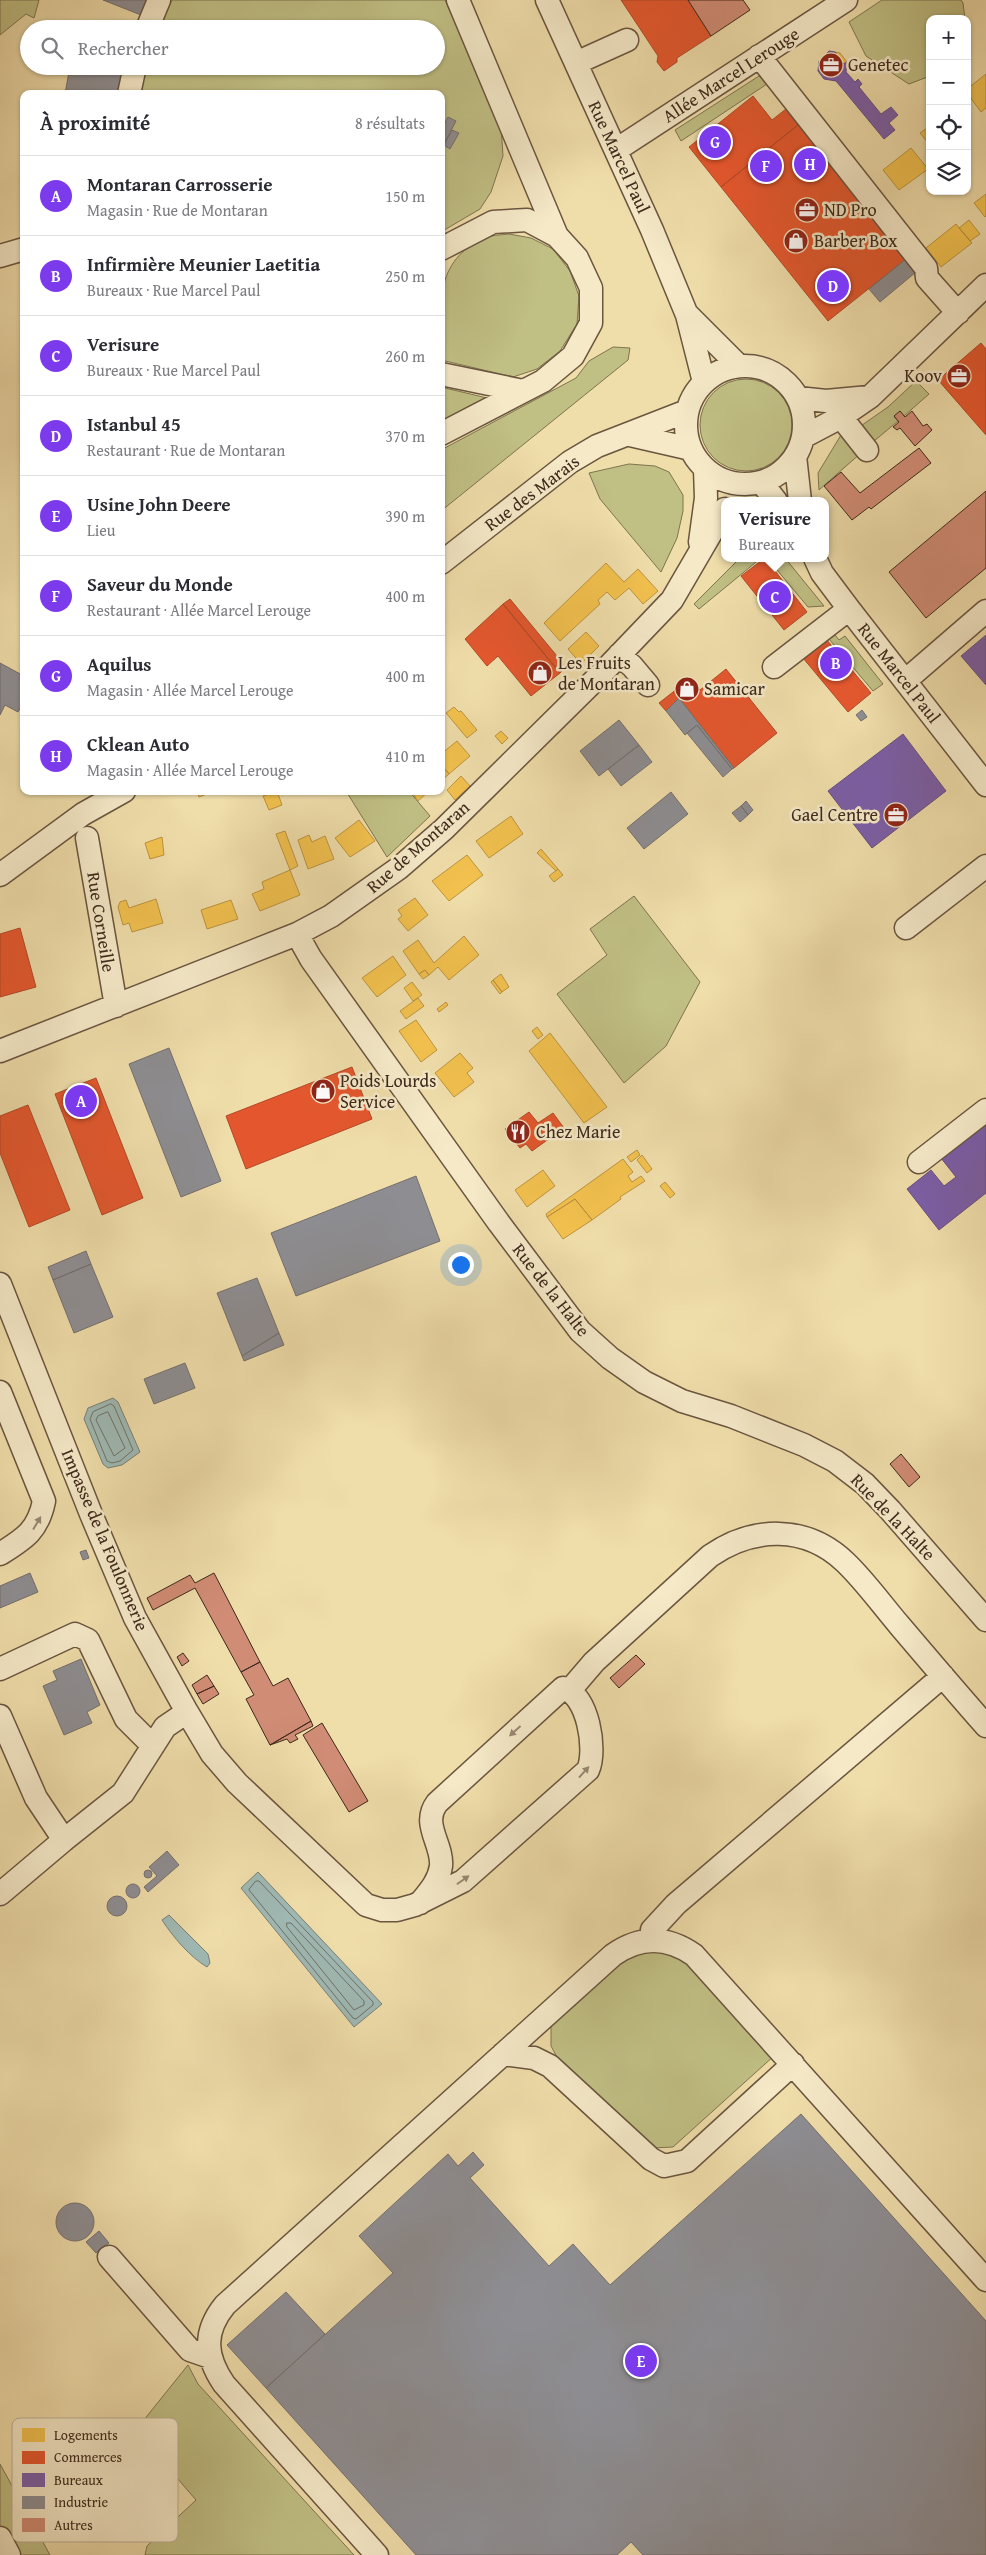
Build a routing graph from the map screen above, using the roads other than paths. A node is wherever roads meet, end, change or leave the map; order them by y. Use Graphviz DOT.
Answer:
graph roads {
  1 [pos="159,0"];
  2 [pos="458,0"];
  3 [pos="548,0"];
  4 [pos="846,0"];
  5 [pos="151,20"];
  6 [pos="627,40"];
  7 [pos="760,56"];
  8 [pos="576,63"];
  9 [pos="133,75"];
  10 [pos="130,90"];
  11 [pos="616,150"];
  12 [pos="557,236"];
  13 [pos="445,248"];
  14 [pos="20,250"];
  15 [pos="0,256"];
  16 [pos="986,285"];
  17 [pos="958,313"];
  18 [pos="687,315"];
  19 [pos="738,366"];
  20 [pos="445,375"];
  21 [pos="704,382"];
  22 [pos="524,392"];
  23 [pos="870,397"];
  24 [pos="798,398"];
  25 [pos="688,411"];
  26 [pos="842,417"];
  27 [pos="445,432"];
  28 [pos="630,435"];
  29 [pos="799,446"];
  30 [pos="691,449"];
  31 [pos="867,450"];
  32 [pos="706,469"];
  33 [pos="744,489"];
  34 [pos="765,497"];
  35 [pos="800,497"];
  36 [pos="721,516"];
  37 [pos="699,553"];
  38 [pos="445,560"];
  39 [pos="817,562"];
  40 [pos="849,609"];
  41 [pos="986,612"];
  42 [pos="619,656"];
  43 [pos="774,667"];
  44 [pos="905,681"];
  45 [pos="648,685"];
  46 [pos="982,773"];
  47 [pos="113,795"];
  48 [pos="86,805"];
  49 [pos="87,838"];
  50 [pos="0,857"];
  51 [pos="986,866"];
  52 [pos="0,874"];
  53 [pos="906,928"];
  54 [pos="297,934"];
  55 [pos="116,1006"];
  56 [pos="0,1051"];
  57 [pos="986,1110"];
  58 [pos="919,1162"];
  59 [pos="0,1284"];
  60 [pos="0,1392"];
  61 [pos="0,1554"];
  62 [pos="986,1620"];
  63 [pos="0,1669"];
  64 [pos="943,1676"];
  65 [pos="570,1690"];
  66 [pos="187,1712"];
  67 [pos="0,1716"];
  68 [pos="986,1726"];
  69 [pos="154,1746"];
  70 [pos="64,1840"];
  71 [pos="0,1894"];
  72 [pos="420,1903"];
  73 [pos="652,1940"];
  74 [pos="503,2054"];
  75 [pos="793,2064"];
  76 [pos="109,2257"];
  77 [pos="986,2280"];
  78 [pos="210,2357"];
  79 [pos="0,2538"];
  80 [pos="10,2555"];
  81 [pos="378,2555"];
  1 -- 5 [label="street"];
  2 -- 12 [label="street"];
  3 -- 8 [label="street, Rue Marcel Paul"];
  4 -- 7 [label="street, Allée Marcel Lerouge"];
  6 -- 8 [label="street"];
  7 -- 11 [label="street, Allée Marcel Lerouge"];
  7 -- 17 [label="street"];
  8 -- 11 [label="street, Rue Marcel Paul"];
  9 -- 10 [label="street"];
  11 -- 18 [label="street, Rue Marcel Paul"];
  12 -- 13 [label="street"];
  12 -- 22 [label="street"];
  14 -- 15 [label="street"];
  16 -- 17 [label="street"];
  17 -- 23 [label="street"];
  18 -- 19 [label="street, Rue Marcel Paul"];
  18 -- 21 [label="street, Rue Marcel Paul"];
  19 -- 21 [label="street"];
  19 -- 24 [label="street"];
  20 -- 22 [label="street"];
  21 -- 25 [label="street"];
  22 -- 27 [label="street"];
  23 -- 24 [label="street"];
  23 -- 26 [label="street"];
  24 -- 29 [label="street"];
  25 -- 28 [label="street, Rue des Marais"];
  25 -- 30 [label="street"];
  26 -- 29 [label="street"];
  26 -- 31 [label="street"];
  28 -- 30 [label="street"];
  28 -- 38 [label="street, Rue des Marais"];
  29 -- 33 [label="street"];
  29 -- 35 [label="street"];
  30 -- 32 [label="street"];
  32 -- 33 [label="street"];
  32 -- 37 [label="street, Rue de Montaran"];
  33 -- 34 [label="street"];
  36 -- 37 [label="street, Rue de Montaran"];
  37 -- 42 [label="street, Rue de Montaran"];
  39 -- 40 [label="street, Rue Marcel Paul"];
  40 -- 43 [label="street"];
  40 -- 44 [label="street, Rue Marcel Paul"];
  41 -- 44 [label="street"];
  42 -- 45 [label="street"];
  42 -- 54 [label="street, Rue de Montaran"];
  44 -- 46 [label="street, Rue Marcel Paul"];
  47 -- 48 [label="street"];
  48 -- 50 [label="street"];
  48 -- 52 [label="street"];
  49 -- 55 [label="street, Rue Corneille"];
  51 -- 53 [label="street"];
  54 -- 55 [label="street, Rue de Montaran"];
  54 -- 62 [label="street, Rue de la Halte"];
  55 -- 56 [label="street, Rue de Montaran"];
  57 -- 58 [label="street"];
  59 -- 66 [label="street, Impasse de la Foulonnerie"];
  61 -- 60 [label="street, one-way"];
  63 -- 69 [label="street"];
  64 -- 65 [label="street"];
  64 -- 68 [label="street"];
  64 -- 73 [label="street"];
  65 -- 72 [label="street, one-way"];
  72 -- 65 [label="street, Impasse de la Foulonnerie, one-way"];
  66 -- 69 [label="street"];
  66 -- 72 [label="street, Impasse de la Foulonnerie"];
  67 -- 70 [label="street"];
  69 -- 70 [label="street"];
  70 -- 71 [label="street"];
  73 -- 74 [label="street"];
  73 -- 75 [label="street"];
  74 -- 75 [label="street"];
  74 -- 78 [label="street"];
  75 -- 77 [label="street"];
  76 -- 78 [label="street"];
  78 -- 81 [label="street"];
  79 -- 80 [label="street"];
}
